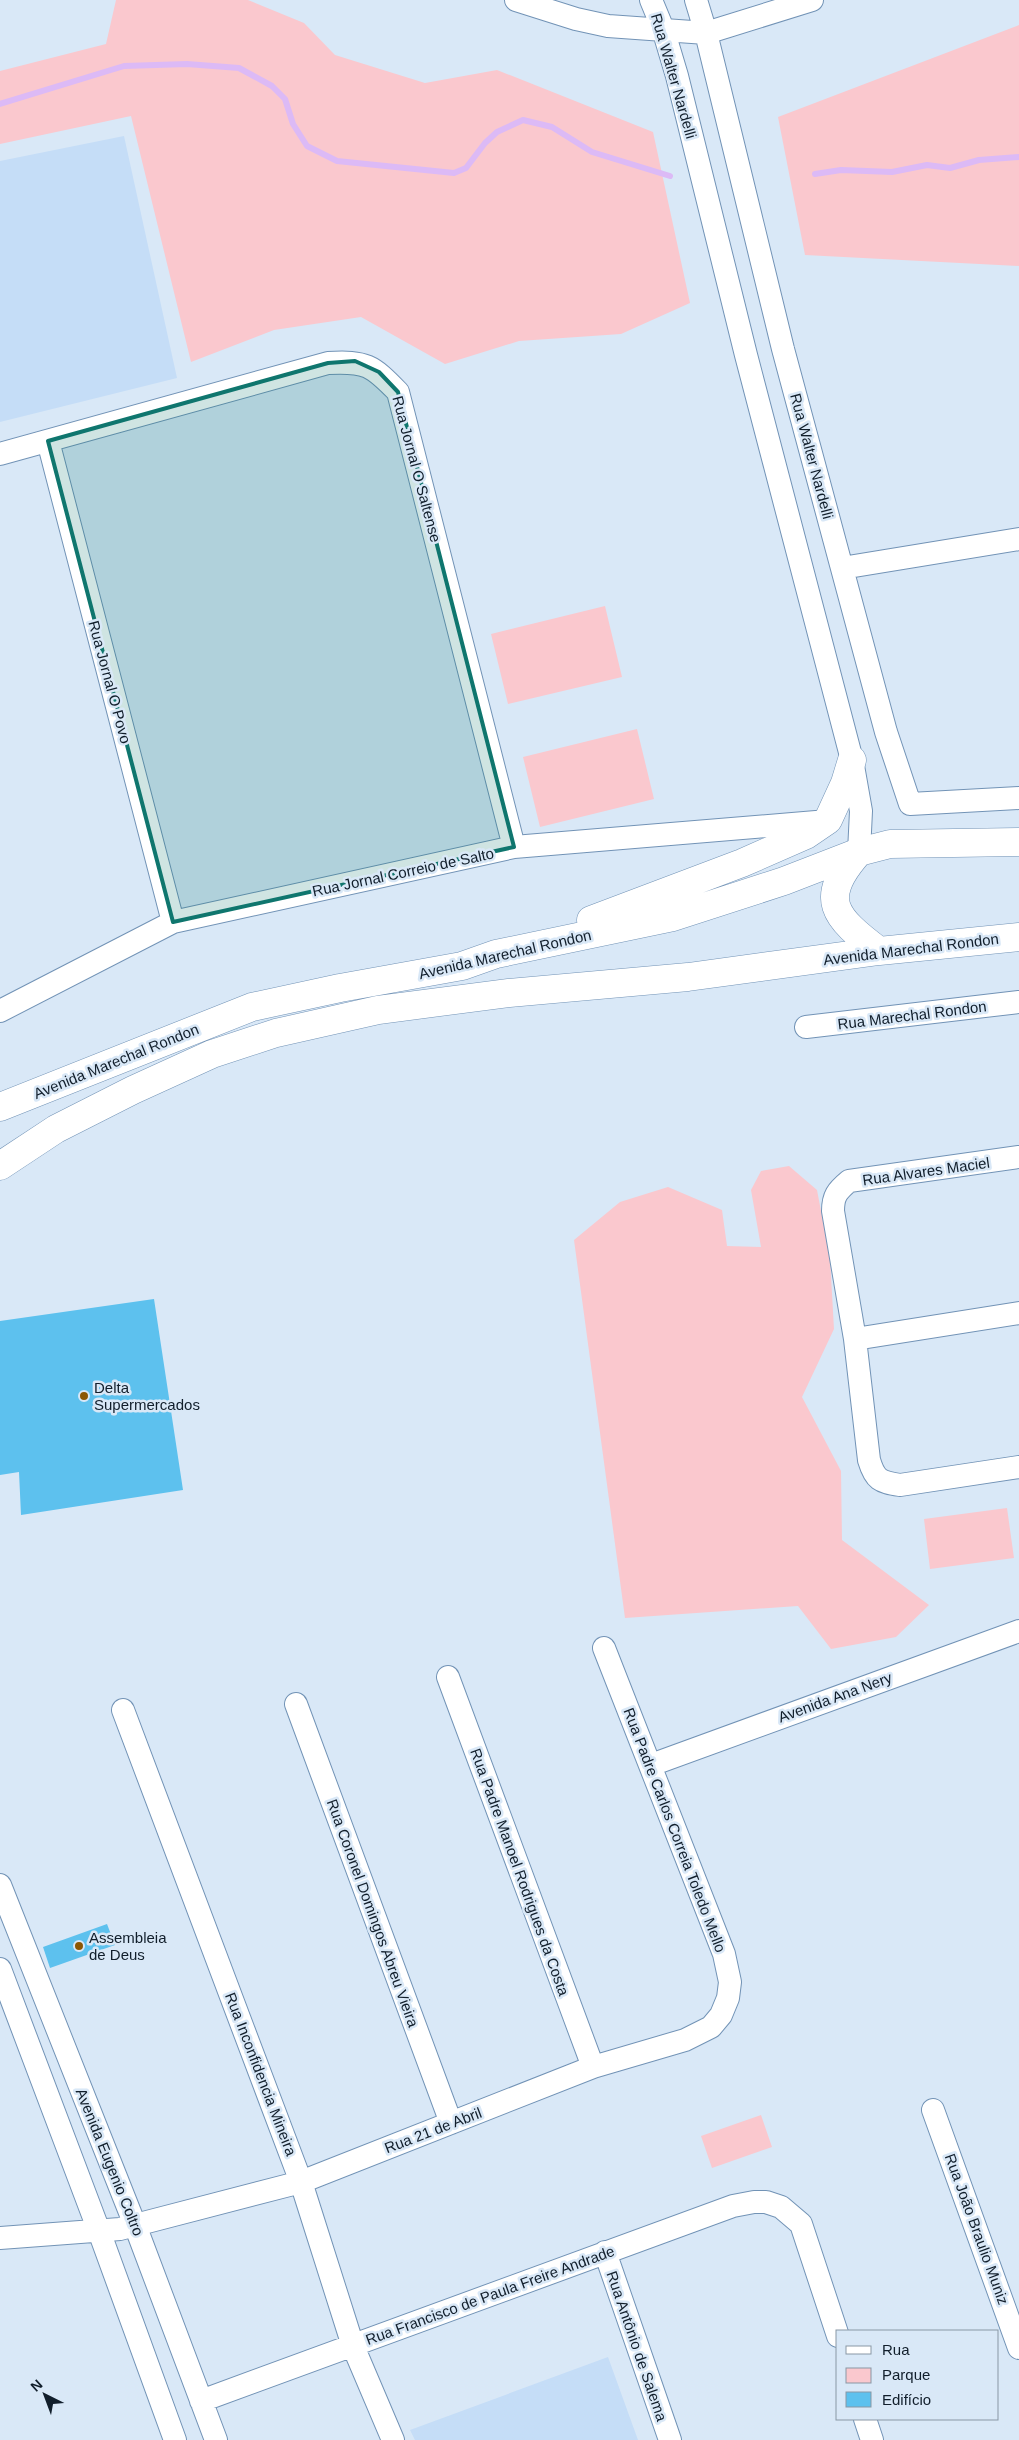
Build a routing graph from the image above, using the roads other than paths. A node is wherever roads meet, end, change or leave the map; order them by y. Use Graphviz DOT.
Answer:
graph roads {
  1 [pos="516,0"];
  2 [pos="651,0"];
  3 [pos="696,0"];
  4 [pos="812,0"];
  5 [pos="663,29"];
  6 [pos="706,33"];
  7 [pos="48,441"];
  8 [pos="0,454"];
  9 [pos="1019,539"];
  10 [pos="842,568"];
  11 [pos="852,760"];
  12 [pos="1019,798"];
  13 [pos="828,820"];
  14 [pos="1019,842"];
  15 [pos="514,847"];
  16 [pos="859,852"];
  17 [pos="173,922"];
  18 [pos="1019,937"];
  19 [pos="879,951"];
  20 [pos="496,954"];
  21 [pos="1019,1002"];
  22 [pos="0,1011"];
  23 [pos="806,1027"];
  24 [pos="0,1106"];
  25 [pos="1019,1157"];
  26 [pos="0,1166"];
  27 [pos="1019,1313"];
  28 [pos="855,1339"];
  29 [pos="1019,1467"];
  30 [pos="1019,1631"];
  31 [pos="604,1648"];
  32 [pos="448,1677"];
  33 [pos="296,1704"];
  34 [pos="123,1710"];
  35 [pos="651,1765"];
  36 [pos="0,1885"];
  37 [pos="6,1920"];
  38 [pos="0,1969"];
  39 [pos="721,2015"];
  40 [pos="593,2067"];
  41 [pos="933,2110"];
  42 [pos="451,2123"];
  43 [pos="301,2182"];
  44 [pos="135,2225"];
  45 [pos="99,2230"];
  46 [pos="0,2238"];
  47 [pos="604,2252"];
  48 [pos="836,2330"];
  49 [pos="353,2346"];
  50 [pos="1019,2348"];
  51 [pos="201,2402"];
  52 [pos="865,2420"];
  53 [pos="175,2440"];
  54 [pos="216,2440"];
  55 [pos="393,2440"];
  56 [pos="670,2440"];
  57 [pos="872,2440"];
  1 -- 5 [label="street"];
  2 -- 5 [label="street, Rua Walter Nardelli"];
  3 -- 6 [label="street, Rua Walter Nardelli"];
  4 -- 6 [label="street"];
  5 -- 6 [label="street"];
  5 -- 11 [label="street, Rua Walter Nardelli"];
  6 -- 10 [label="street, Rua Walter Nardelli"];
  7 -- 8 [label="street, Rua Jornal O Saltense"];
  7 -- 15 [label="street, Rua Jornal O Saltense"];
  7 -- 17 [label="street, Rua Jornal O Povo"];
  9 -- 10 [label="street"];
  10 -- 12 [label="street, Rua Walter Nardelli"];
  11 -- 13 [label="main road"];
  11 -- 16 [label="street, Rua Walter Nardelli"];
  13 -- 15 [label="street, Rua Jornal Correio de Salto"];
  13 -- 20 [label="main road"];
  14 -- 16 [label="main road, Avenida Marechal Rondon"];
  15 -- 17 [label="street, Rua Jornal Correio de Salto"];
  16 -- 19 [label="main road"];
  16 -- 20 [label="main road, Avenida Marechal Rondon"];
  17 -- 22 [label="street, Rua Jornal Correio de Salto"];
  18 -- 19 [label="main road, Avenida Marechal Rondon"];
  19 -- 26 [label="main road, Avenida Marechal Rondon"];
  20 -- 24 [label="main road, Avenida Marechal Rondon"];
  21 -- 23 [label="street, Rua Marechal Rondon"];
  25 -- 28 [label="street, Rua Alvares Maciel"];
  27 -- 28 [label="street"];
  28 -- 29 [label="street, Rua Alvares Maciel"];
  30 -- 35 [label="street, Avenida Ana Nery"];
  31 -- 35 [label="street, Rua Padre Carlos Correia Toledo Mello"];
  32 -- 40 [label="street, Rua Padre Manoel Rodrigues da Costa"];
  33 -- 42 [label="street, Rua Coronel Domingos Abreu Vieira"];
  34 -- 43 [label="street, Rua Inconfidencia Mineira"];
  35 -- 39 [label="street, Rua Padre Carlos Correia Toledo Mello"];
  36 -- 37 [label="street, Avenida Eugenio Coltro"];
  37 -- 44 [label="street, Avenida Eugenio Coltro"];
  38 -- 45 [label="street"];
  39 -- 40 [label="street, Rua 21 de Abril"];
  40 -- 42 [label="street, Rua 21 de Abril"];
  41 -- 50 [label="street, Rua João Braulio Muniz"];
  42 -- 43 [label="street, Rua 21 de Abril"];
  43 -- 44 [label="street, Rua 21 de Abril"];
  43 -- 49 [label="street, Rua Inconfidencia Mineira"];
  44 -- 45 [label="street, Rua 21 de Abril"];
  44 -- 51 [label="street, Avenida Eugenio Coltro"];
  45 -- 46 [label="street, Rua 21 de Abril"];
  45 -- 53 [label="street"];
  47 -- 48 [label="street, Rua Francisco de Paula Freire Andrade"];
  47 -- 49 [label="street, Rua Francisco de Paula Freire Andrade"];
  47 -- 56 [label="street, Rua Antônio de Salema"];
  49 -- 51 [label="street, Rua Francisco de Paula Freire Andrade"];
  49 -- 55 [label="street, Rua Inconfidencia Mineira"];
  51 -- 54 [label="street, Avenida Eugenio Coltro"];
  52 -- 57 [label="street"];
}
